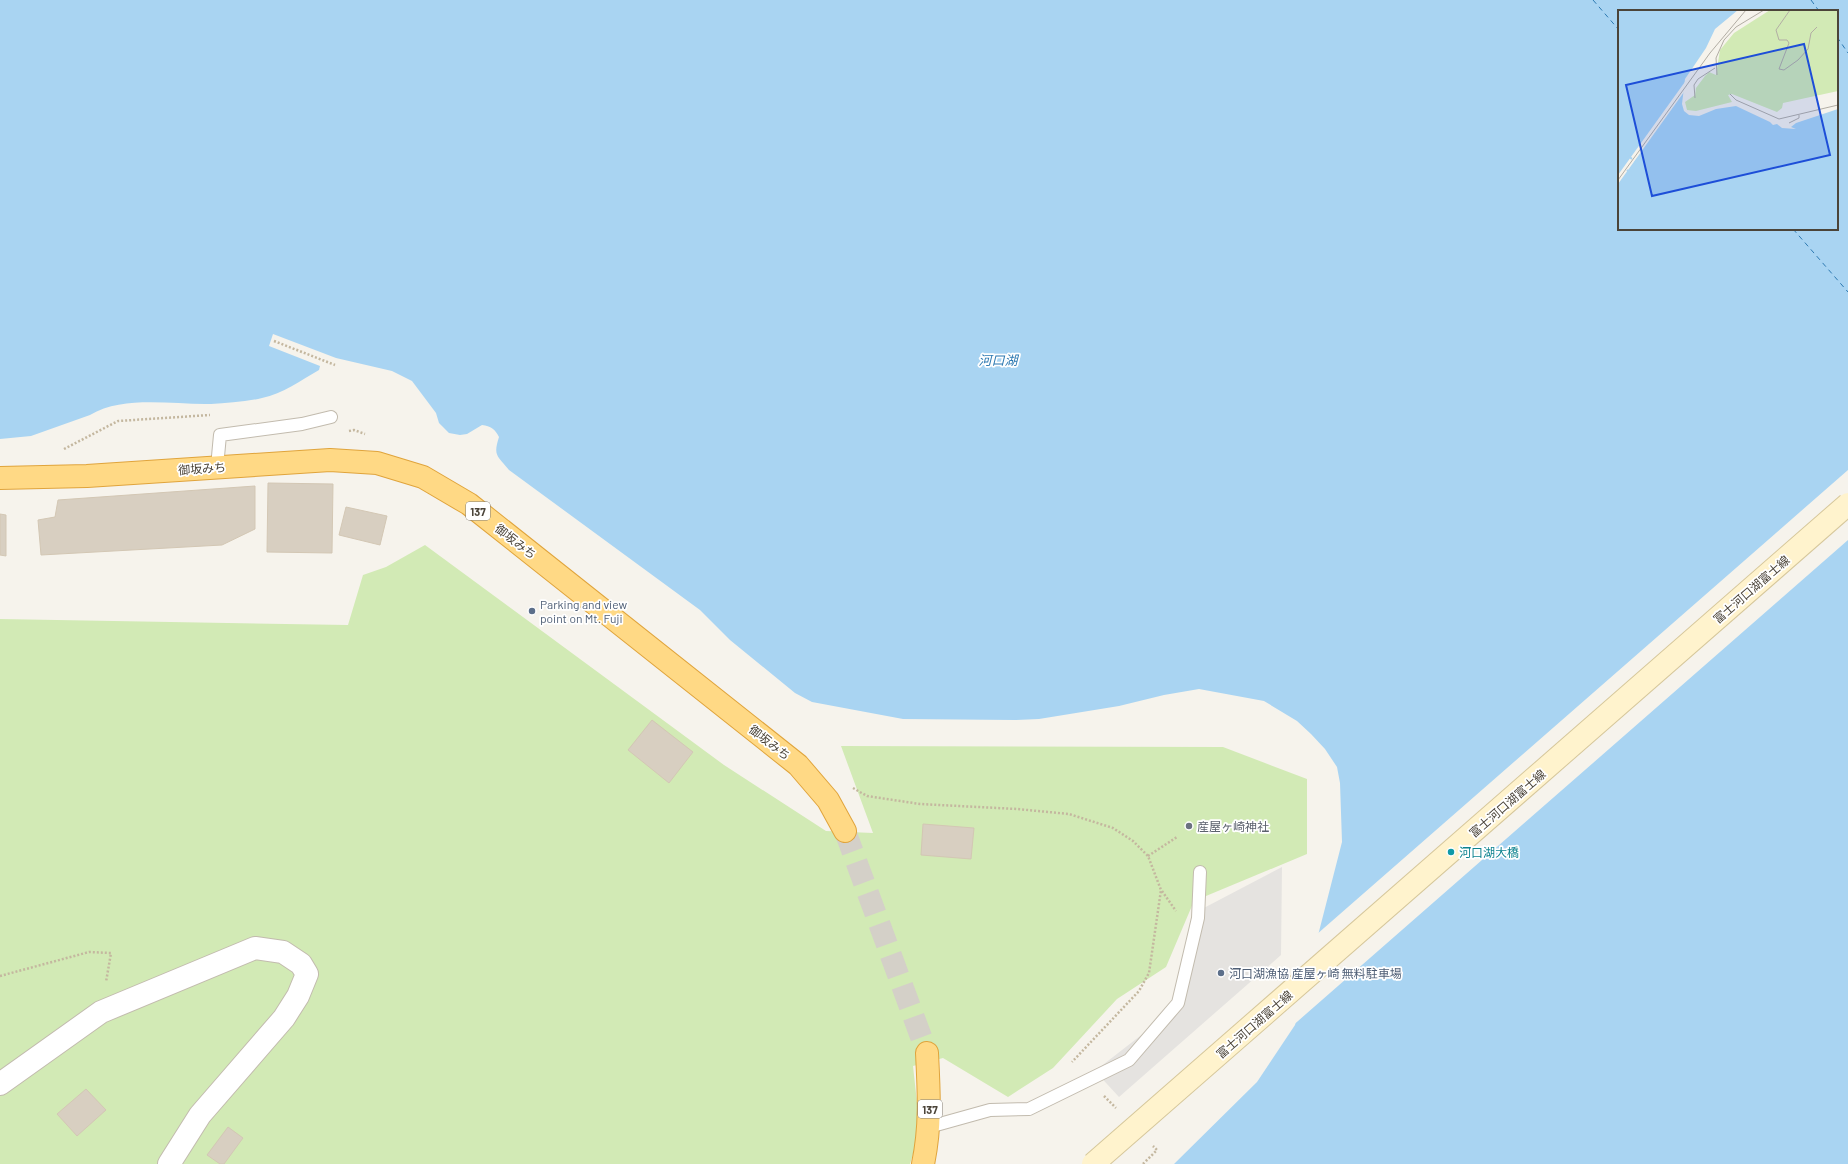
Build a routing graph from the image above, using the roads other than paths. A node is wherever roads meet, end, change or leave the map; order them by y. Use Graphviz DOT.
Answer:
graph roads {
  1 [pos="331,417"];
  2 [pos="217,467"];
  3 [pos="0,478"];
  4 [pos="1848,504"];
  5 [pos="846,831"];
  6 [pos="1200,872"];
  7 [pos="927,1053"];
  8 [pos="0,1084"];
  9 [pos="929,1127"];
  10 [pos="169,1164"];
  11 [pos="923,1164"];
  12 [pos="1093,1164"];
  1 -- 2 [label="lane"];
  2 -- 3 [label="highway, 御坂みち / 137"];
  2 -- 5 [label="highway, 御坂みち / 137"];
  4 -- 12 [label="main road, 富士河口湖富士線, bridge"];
  6 -- 9 [label="lane"];
  7 -- 9 [label="highway, 137"];
  8 -- 10 [label="street"];
  9 -- 11 [label="highway, 137"];
}
